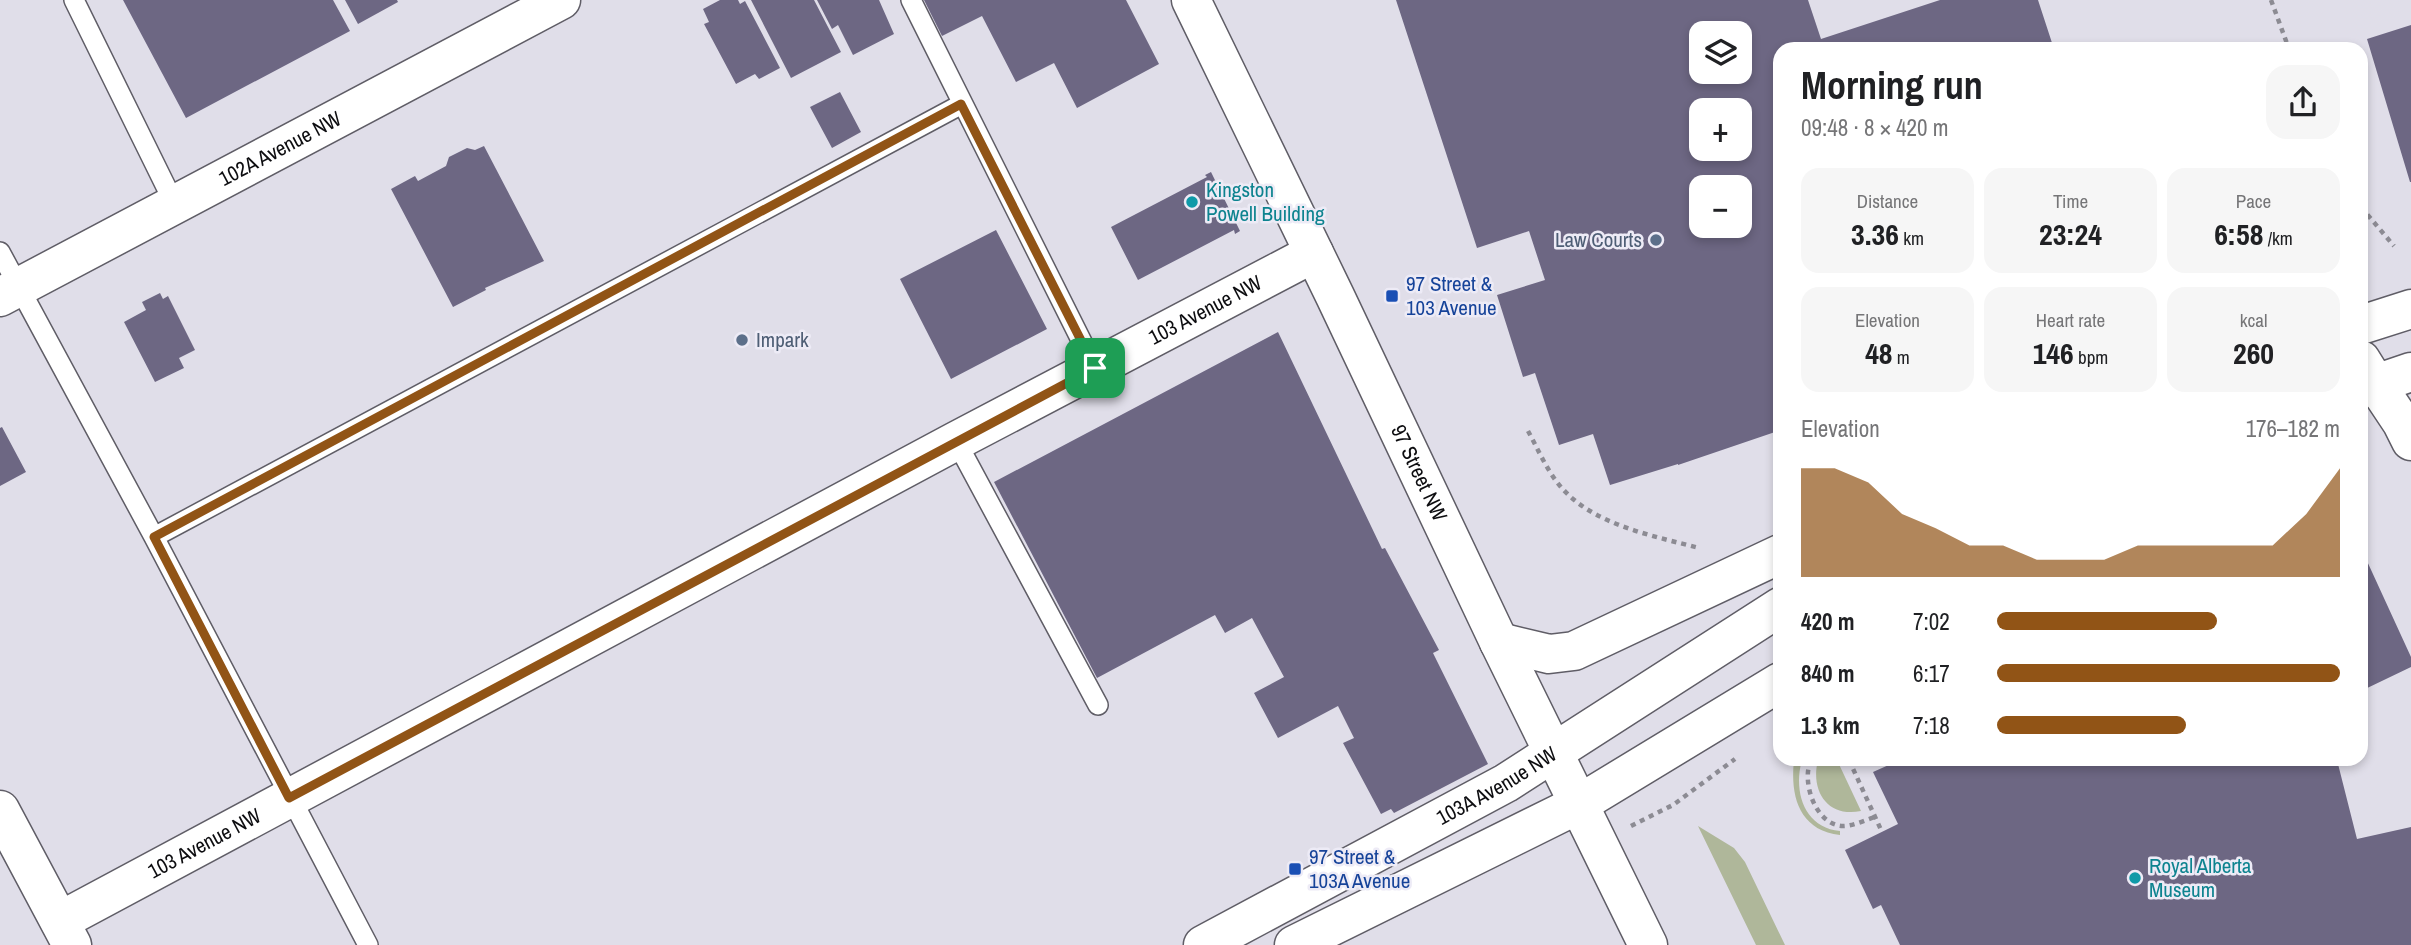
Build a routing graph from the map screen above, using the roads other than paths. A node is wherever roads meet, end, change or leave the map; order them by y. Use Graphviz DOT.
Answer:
graph roads {
  1 [pos="74,0"];
  2 [pos="561,0"];
  3 [pos="911,0"];
  4 [pos="1191,0"];
  5 [pos="961,104"];
  6 [pos="174,203"];
  7 [pos="0,252"];
  8 [pos="1314,254"];
  9 [pos="10,292"];
  10 [pos="2411,309"];
  11 [pos="2368,323"];
  12 [pos="1095,368"];
  13 [pos="2377,376"];
  14 [pos="956,441"];
  15 [pos="2411,441"];
  16 [pos="154,537"];
  17 [pos="1773,557"];
  18 [pos="1773,612"];
  19 [pos="1499,642"];
  20 [pos="1773,686"];
  21 [pos="1098,705"];
  22 [pos="1554,753"];
  23 [pos="289,798"];
  24 [pos="1579,804"];
  25 [pos="0,810"];
  26 [pos="66,933"];
  27 [pos="368,945"];
  28 [pos="1203,945"];
  29 [pos="1294,945"];
  30 [pos="1648,945"];
  1 -- 6 [label="lane"];
  2 -- 6 [label="main road, 102A Avenue NW"];
  3 -- 5 [label="lane"];
  4 -- 8 [label="main road, 97 Street NW"];
  5 -- 12 [label="lane"];
  5 -- 16 [label="lane"];
  6 -- 9 [label="main road, 102A Avenue NW"];
  7 -- 9 [label="lane"];
  8 -- 12 [label="main road, 103 Avenue NW"];
  8 -- 19 [label="main road, 97 Street NW"];
  9 -- 16 [label="lane"];
  10 -- 11 [label="main road"];
  12 -- 14 [label="main road, 103 Avenue NW"];
  13 -- 15 [label="main road"];
  14 -- 21 [label="lane"];
  14 -- 23 [label="main road, 103 Avenue NW"];
  16 -- 23 [label="lane"];
  17 -- 19 [label="main road"];
  18 -- 22 [label="main road, 103A Avenue NW"];
  19 -- 22 [label="main road, 97 Street NW"];
  20 -- 24 [label="main road"];
  22 -- 24 [label="main road, 97 Street NW"];
  22 -- 28 [label="main road, 103A Avenue NW"];
  23 -- 26 [label="main road, 103 Avenue NW"];
  23 -- 27 [label="lane"];
  24 -- 29 [label="main road"];
  24 -- 30 [label="main road, 97 Street NW"];
  25 -- 26 [label="main road"];
}
